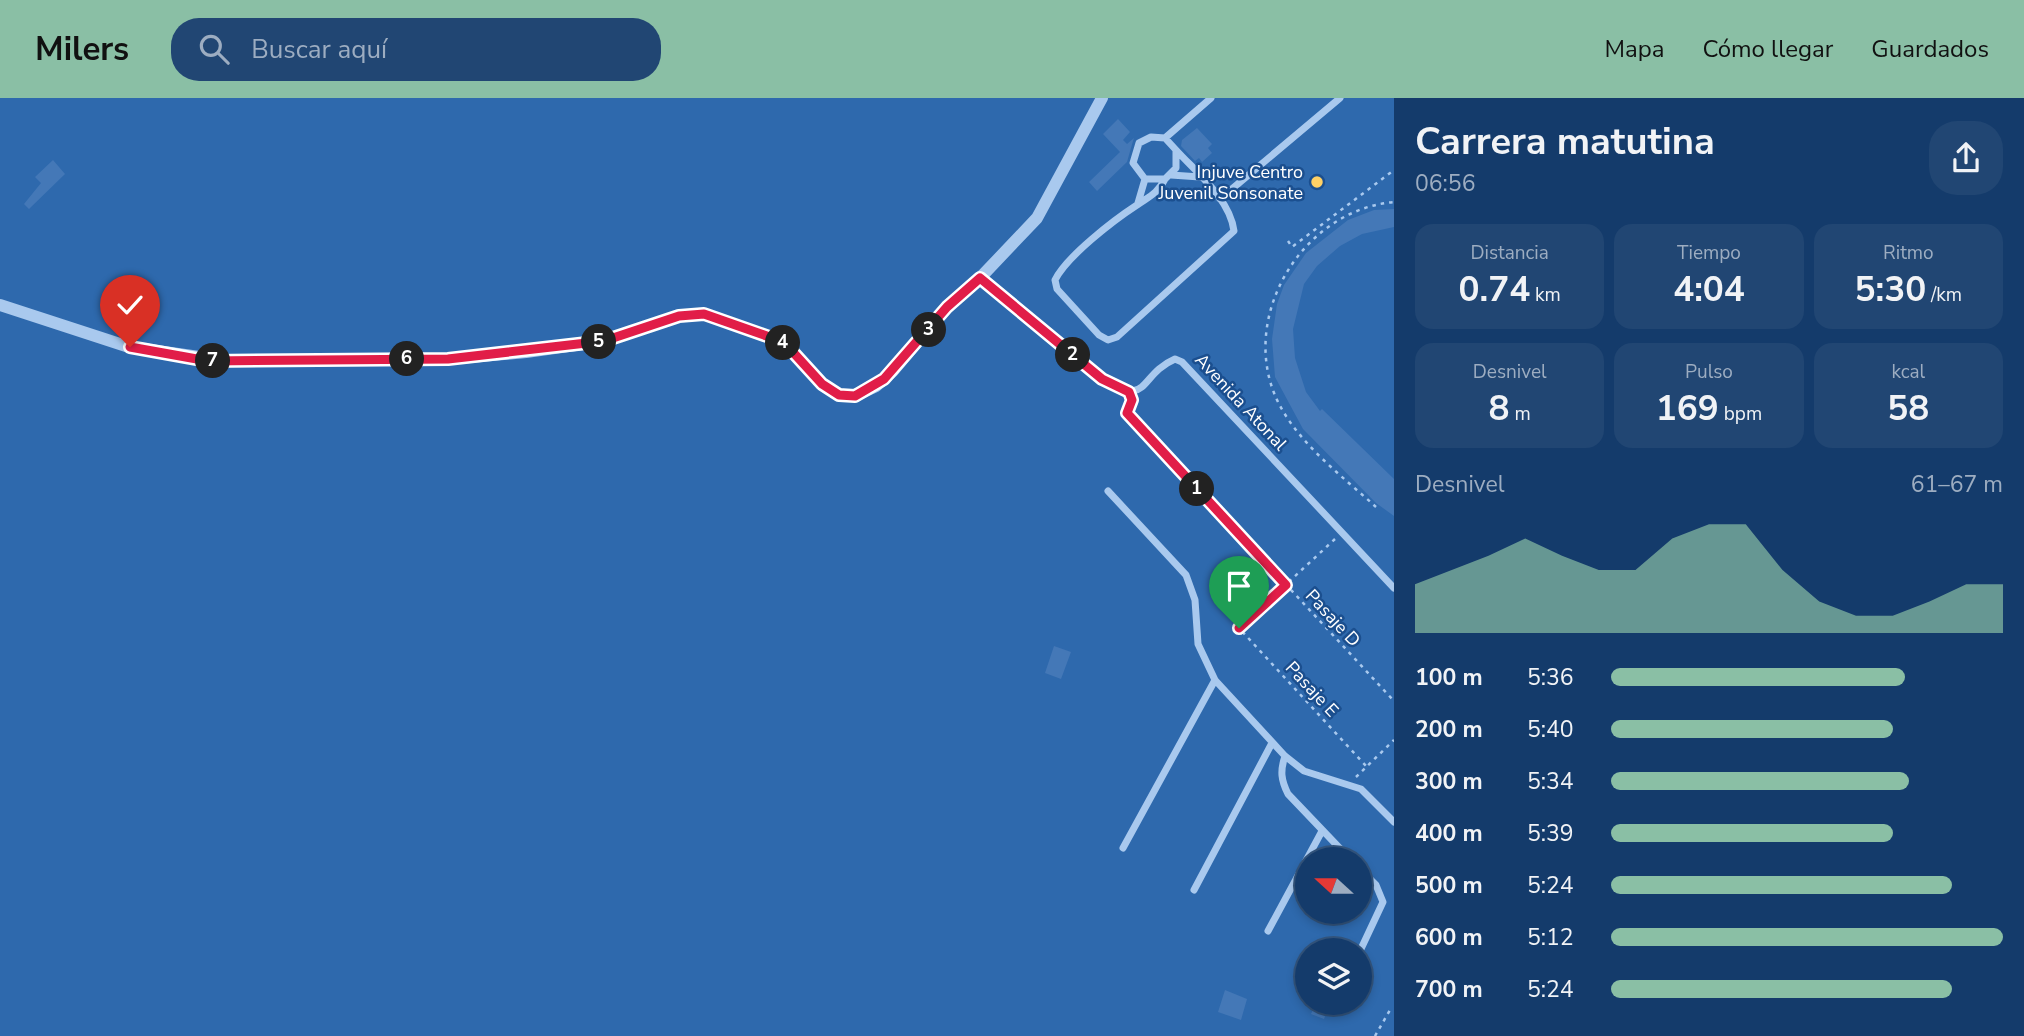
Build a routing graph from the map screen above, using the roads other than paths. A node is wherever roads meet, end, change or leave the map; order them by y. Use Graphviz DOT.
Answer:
graph roads {
  1 [pos="1102,98"];
  2 [pos="1211,98"];
  3 [pos="1340,98"];
  4 [pos="1165,138"];
  5 [pos="1176,150"];
  6 [pos="1168,177"];
  7 [pos="1200,177"];
  8 [pos="1145,179"];
  9 [pos="1220,199"];
  10 [pos="1138,203"];
  11 [pos="980,278"];
  12 [pos="0,305"];
  13 [pos="1108,491"];
  14 [pos="1394,588"];
  15 [pos="1215,680"];
  16 [pos="1272,743"];
  17 [pos="1285,756"];
  18 [pos="1394,822"];
  19 [pos="1322,831"];
  20 [pos="1338,847"];
  21 [pos="1124,848"];
  22 [pos="1372,881"];
  23 [pos="1194,890"];
  24 [pos="1268,932"];
  25 [pos="1366,938"];
  1 -- 11 [label="street"];
  2 -- 4 [label="street"];
  3 -- 9 [label="street"];
  4 -- 5 [label="street"];
  4 -- 8 [label="street"];
  5 -- 6 [label="street"];
  5 -- 7 [label="street"];
  6 -- 7 [label="street"];
  6 -- 8 [label="street"];
  6 -- 10 [label="street"];
  7 -- 9 [label="street"];
  8 -- 10 [label="street"];
  9 -- 10 [label="street"];
  11 -- 12 [label="street"];
  11 -- 14 [label="street, Avenida Atonal"];
  13 -- 15 [label="street"];
  15 -- 16 [label="street"];
  15 -- 21 [label="street"];
  16 -- 17 [label="street"];
  16 -- 23 [label="street"];
  17 -- 18 [label="street"];
  17 -- 19 [label="street"];
  19 -- 20 [label="street"];
  19 -- 24 [label="street"];
  22 -- 25 [label="street"];
}
